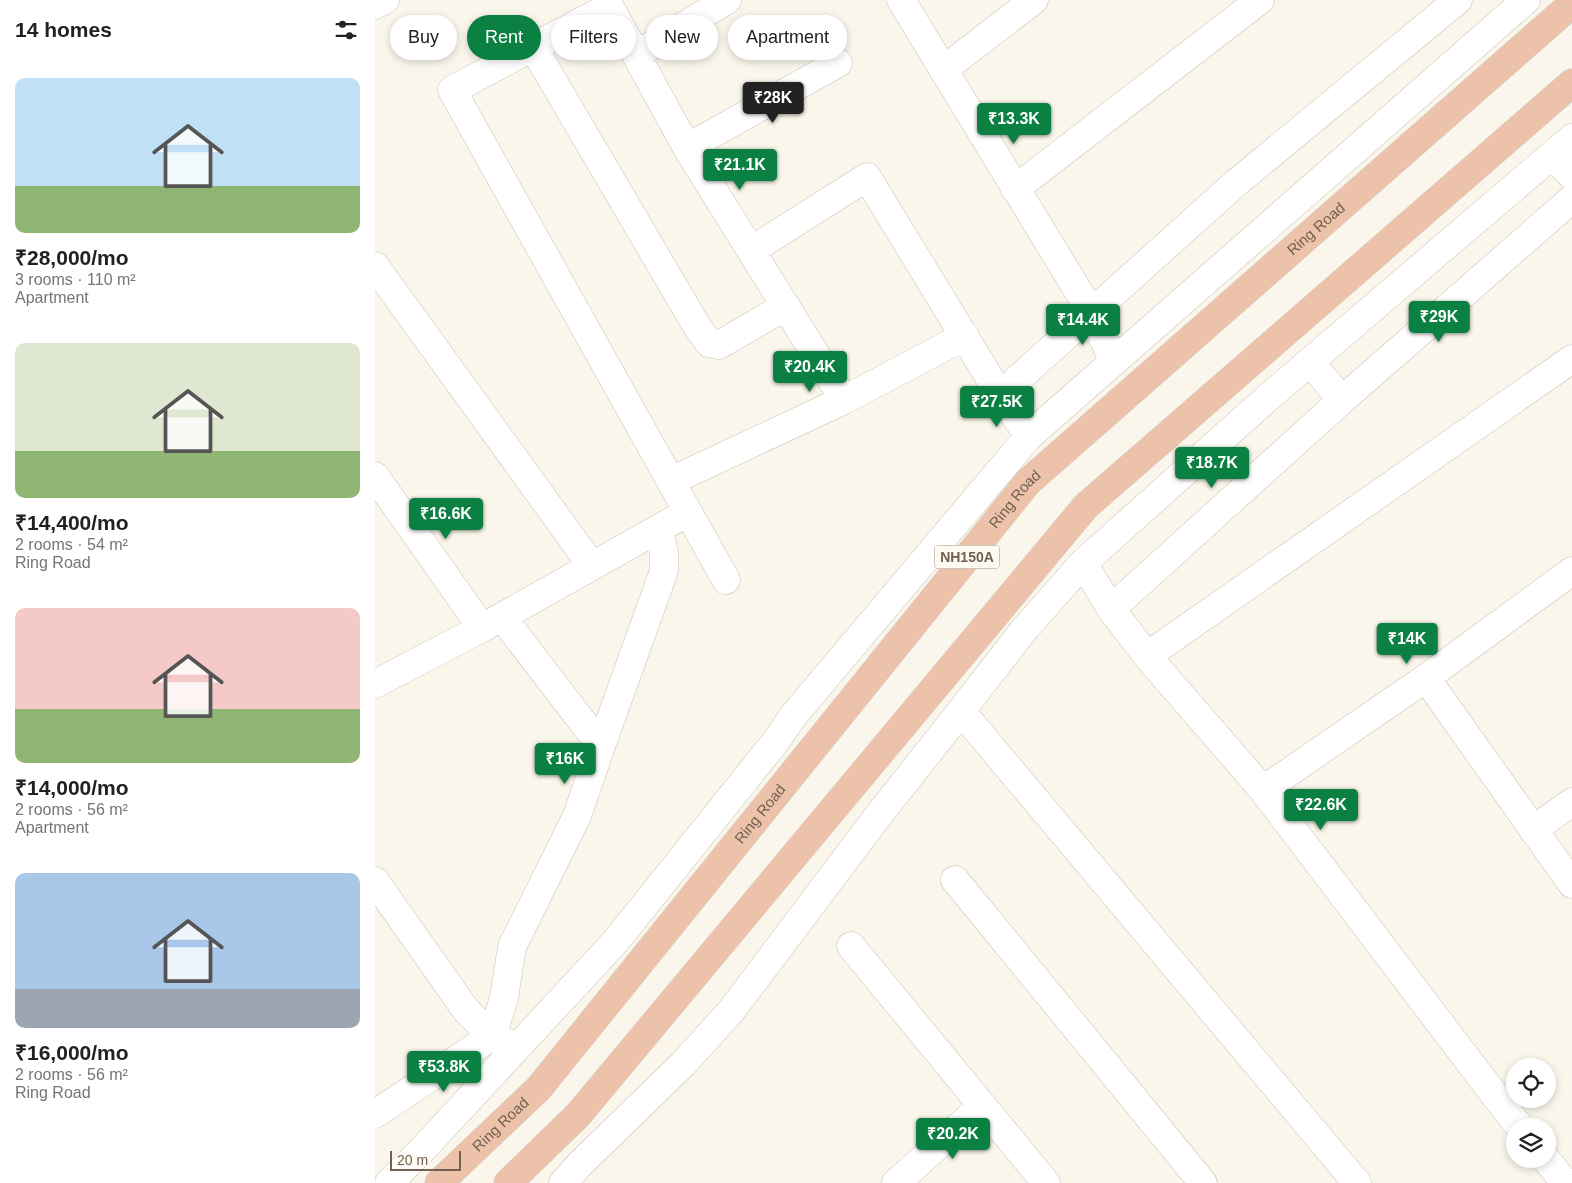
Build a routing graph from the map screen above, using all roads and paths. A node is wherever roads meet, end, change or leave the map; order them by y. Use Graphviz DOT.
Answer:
graph roads {
  1 [pos="385,0"];
  2 [pos="727,0"];
  3 [pos="901,0"];
  4 [pos="1034,0"];
  5 [pos="1260,0"];
  6 [pos="1458,0"];
  7 [pos="1525,0"];
  8 [pos="607,3"];
  9 [pos="1572,4"];
  10 [pos="375,5"];
  11 [pos="614,15"];
  12 [pos="541,42"];
  13 [pos="636,55"];
  14 [pos="509,60"];
  15 [pos="541,60"];
  16 [pos="837,63"];
  17 [pos="943,70"];
  18 [pos="1572,83"];
  19 [pos="1562,147"];
  20 [pos="687,148"];
  21 [pos="1572,176"];
  22 [pos="1015,188"];
  23 [pos="1572,199"];
  24 [pos="752,250"];
  25 [pos="375,266"];
  26 [pos="787,306"];
  27 [pos="1091,312"];
  28 [pos="965,336"];
  29 [pos="1572,359"];
  30 [pos="1114,362"];
  31 [pos="1310,362"];
  32 [pos="999,395"];
  33 [pos="844,400"];
  34 [pos="1342,400"];
  35 [pos="1029,436"];
  36 [pos="375,476"];
  37 [pos="671,481"];
  38 [pos="688,512"];
  39 [pos="658,529"];
  40 [pos="1083,563"];
  41 [pos="592,566"];
  42 [pos="1572,571"];
  43 [pos="726,580"];
  44 [pos="1111,609"];
  45 [pos="492,623"];
  46 [pos="1147,656"];
  47 [pos="1426,678"];
  48 [pos="375,684"];
  49 [pos="961,711"];
  50 [pos="601,746"];
  51 [pos="1263,790"];
  52 [pos="1572,802"];
  53 [pos="1533,830"];
  54 [pos="955,880"];
  55 [pos="375,881"];
  56 [pos="1572,884"];
  57 [pos="851,946"];
  58 [pos="492,1036"];
  59 [pos="518,1047"];
  60 [pos="982,1106"];
  61 [pos="375,1114"];
  62 [pos="1513,1118"];
  63 [pos="1553,1168"];
  64 [pos="578,1177"];
  65 [pos="389,1183"];
  66 [pos="439,1183"];
  67 [pos="508,1183"];
  68 [pos="896,1183"];
  69 [pos="1046,1183"];
  70 [pos="1203,1183"];
  71 [pos="1357,1183"];
  72 [pos="1565,1183"];
  1 -- 10 [label="street"];
  2 -- 13 [label="street"];
  3 -- 17 [label="street"];
  4 -- 17 [label="street"];
  5 -- 22 [label="street"];
  6 -- 27 [label="street"];
  7 -- 30 [label="street"];
  8 -- 11 [label="street"];
  8 -- 12 [label="street"];
  9 -- 66 [label="highway, Ring Road / NH150A"];
  13 -- 20 [label="street"];
  14 -- 37 [label="street"];
  15 -- 26 [label="street"];
  16 -- 20 [label="street"];
  17 -- 22 [label="street"];
  18 -- 67 [label="highway"];
  19 -- 21 [label="street"];
  19 -- 31 [label="street"];
  20 -- 24 [label="street"];
  22 -- 27 [label="street"];
  23 -- 34 [label="street"];
  24 -- 26 [label="street"];
  24 -- 28 [label="street"];
  25 -- 41 [label="street"];
  26 -- 33 [label="street"];
  27 -- 30 [label="street"];
  27 -- 32 [label="street"];
  28 -- 32 [label="street"];
  28 -- 33 [label="street"];
  29 -- 46 [label="street"];
  30 -- 35 [label="street"];
  31 -- 34 [label="street"];
  31 -- 40 [label="street"];
  32 -- 35 [label="street"];
  33 -- 37 [label="street"];
  34 -- 44 [label="street"];
  35 -- 59 [label="street"];
  36 -- 45 [label="street"];
  37 -- 38 [label="street"];
  38 -- 39 [label="street"];
  38 -- 43 [label="street"];
  39 -- 41 [label="street"];
  39 -- 50 [label="street"];
  40 -- 44 [label="street"];
  40 -- 49 [label="street"];
  41 -- 45 [label="street"];
  42 -- 47 [label="street"];
  44 -- 46 [label="street"];
  45 -- 48 [label="street"];
  45 -- 50 [label="street"];
  46 -- 51 [label="street"];
  47 -- 51 [label="street"];
  47 -- 53 [label="street"];
  49 -- 64 [label="street"];
  49 -- 71 [label="street"];
  50 -- 58 [label="street"];
  51 -- 62 [label="street"];
  52 -- 53 [label="street"];
  53 -- 56 [label="street"];
  54 -- 70 [label="street"];
  55 -- 58 [label="street"];
  57 -- 60 [label="street"];
  58 -- 59 [label="street"];
  58 -- 61 [label="street"];
  59 -- 65 [label="street"];
  60 -- 68 [label="street"];
  60 -- 69 [label="street"];
  63 -- 72 [label="street"];
}
